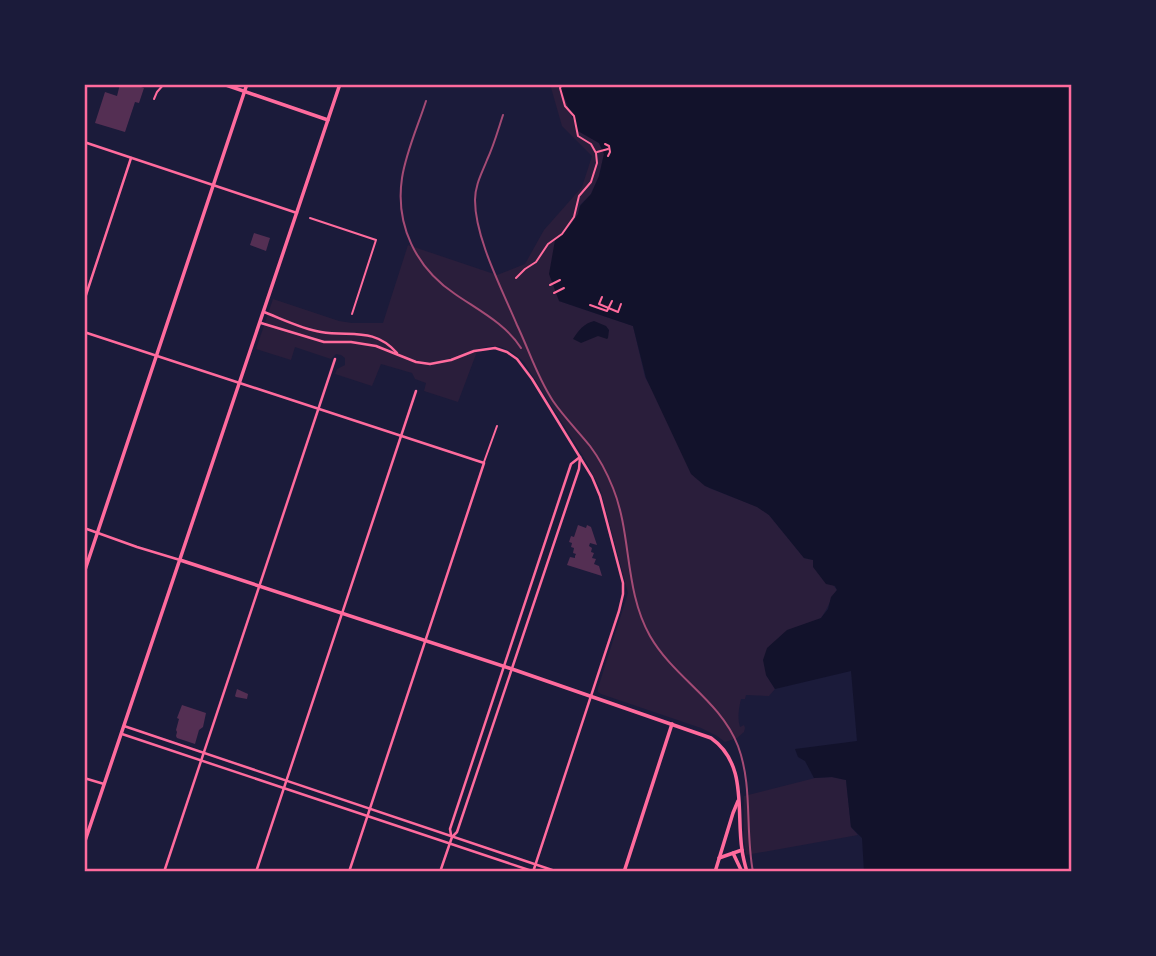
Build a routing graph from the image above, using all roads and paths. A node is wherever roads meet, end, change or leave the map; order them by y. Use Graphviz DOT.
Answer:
graph roads {
  1 [pos="163,84"];
  2 [pos="223,84"];
  3 [pos="247,84"];
  4 [pos="340,84"];
  5 [pos="562,84"];
  6 [pos="244,92"];
  7 [pos="154,99"];
  8 [pos="328,120"];
  9 [pos="84,142"];
  10 [pos="605,144"];
  11 [pos="610,149"];
  12 [pos="596,153"];
  13 [pos="608,156"];
  14 [pos="132,158"];
  15 [pos="214,185"];
  16 [pos="297,213"];
  17 [pos="310,218"];
  18 [pos="516,278"];
  19 [pos="560,280"];
  20 [pos="550,285"];
  21 [pos="564,288"];
  22 [pos="554,293"];
  23 [pos="602,297"];
  24 [pos="612,300"];
  25 [pos="84,301"];
  26 [pos="621,304"];
  27 [pos="590,305"];
  28 [pos="609,308"];
  29 [pos="264,312"];
  30 [pos="352,314"];
  31 [pos="261,323"];
  32 [pos="84,332"];
  33 [pos="397,353"];
  34 [pos="157,355"];
  35 [pos="335,359"];
  36 [pos="241,383"];
  37 [pos="416,391"];
  38 [pos="318,409"];
  39 [pos="497,426"];
  40 [pos="400,436"];
  41 [pos="580,457"];
  42 [pos="484,463"];
  43 [pos="84,528"];
  44 [pos="98,533"];
  45 [pos="180,560"];
  46 [pos="84,573"];
  47 [pos="259,586"];
  48 [pos="342,613"];
  49 [pos="424,641"];
  50 [pos="503,666"];
  51 [pos="512,669"];
  52 [pos="591,697"];
  53 [pos="672,724"];
  54 [pos="124,726"];
  55 [pos="122,734"];
  56 [pos="204,753"];
  57 [pos="201,761"];
  58 [pos="84,778"];
  59 [pos="286,781"];
  60 [pos="104,785"];
  61 [pos="284,789"];
  62 [pos="738,801"];
  63 [pos="369,809"];
  64 [pos="367,817"];
  65 [pos="452,837"];
  66 [pos="84,844"];
  67 [pos="449,844"];
  68 [pos="742,850"];
  69 [pos="733,853"];
  70 [pos="719,858"];
  71 [pos="535,864"];
  72 [pos="164,872"];
  73 [pos="256,872"];
  74 [pos="349,872"];
  75 [pos="440,872"];
  76 [pos="533,872"];
  77 [pos="558,872"];
  78 [pos="624,872"];
  79 [pos="715,872"];
  80 [pos="745,872"];
  1 -- 7 [label="lane"];
  2 -- 6 [label="street"];
  3 -- 6 [label="street"];
  4 -- 8 [label="street"];
  5 -- 12 [label="path"];
  6 -- 8 [label="street"];
  6 -- 15 [label="street"];
  8 -- 16 [label="street"];
  9 -- 14 [label="street"];
  10 -- 11 [label="path"];
  11 -- 12 [label="path"];
  11 -- 13 [label="path"];
  12 -- 18 [label="path"];
  14 -- 15 [label="street"];
  14 -- 25 [label="street"];
  15 -- 16 [label="street"];
  15 -- 34 [label="street"];
  16 -- 29 [label="street"];
  17 -- 30 [label="lane"];
  19 -- 20 [label="path"];
  21 -- 22 [label="path"];
  23 -- 28 [label="path"];
  24 -- 28 [label="path"];
  26 -- 28 [label="path"];
  27 -- 28 [label="path"];
  29 -- 31 [label="street"];
  29 -- 33 [label="street"];
  31 -- 33 [label="street"];
  31 -- 36 [label="street"];
  32 -- 34 [label="street"];
  33 -- 41 [label="street"];
  34 -- 36 [label="street"];
  34 -- 44 [label="street"];
  35 -- 38 [label="street"];
  36 -- 38 [label="street"];
  36 -- 45 [label="street"];
  37 -- 40 [label="street"];
  38 -- 40 [label="street"];
  38 -- 47 [label="street"];
  39 -- 42 [label="lane"];
  40 -- 42 [label="street"];
  40 -- 48 [label="street"];
  41 -- 50 [label="street"];
  41 -- 51 [label="street"];
  41 -- 52 [label="street"];
  42 -- 49 [label="street"];
  43 -- 44 [label="street"];
  44 -- 45 [label="street"];
  44 -- 46 [label="street"];
  45 -- 47 [label="street"];
  45 -- 54 [label="street"];
  47 -- 48 [label="street"];
  47 -- 56 [label="street"];
  48 -- 49 [label="street"];
  48 -- 59 [label="street"];
  49 -- 50 [label="street"];
  49 -- 63 [label="street"];
  50 -- 51 [label="street"];
  50 -- 65 [label="street"];
  51 -- 52 [label="street"];
  51 -- 65 [label="street"];
  52 -- 53 [label="street"];
  52 -- 71 [label="street"];
  53 -- 62 [label="street"];
  53 -- 78 [label="street"];
  54 -- 55 [label="street"];
  54 -- 56 [label="street"];
  55 -- 57 [label="street"];
  55 -- 60 [label="street"];
  56 -- 57 [label="street"];
  56 -- 59 [label="street"];
  57 -- 61 [label="street"];
  57 -- 72 [label="street"];
  58 -- 60 [label="street"];
  59 -- 61 [label="street"];
  59 -- 63 [label="street"];
  60 -- 66 [label="street"];
  61 -- 64 [label="street"];
  61 -- 73 [label="street"];
  62 -- 68 [label="street"];
  62 -- 70 [label="street"];
  63 -- 64 [label="street"];
  63 -- 65 [label="street"];
  64 -- 67 [label="street"];
  64 -- 74 [label="street"];
  65 -- 67 [label="street"];
  65 -- 71 [label="street"];
  67 -- 75 [label="street"];
  67 -- 76 [label="street"];
  68 -- 69 [label="street"];
  68 -- 80 [label="street"];
  69 -- 70 [label="street"];
  69 -- 80 [label="street"];
  70 -- 79 [label="street"];
  71 -- 76 [label="street"];
  71 -- 77 [label="street"];
}
